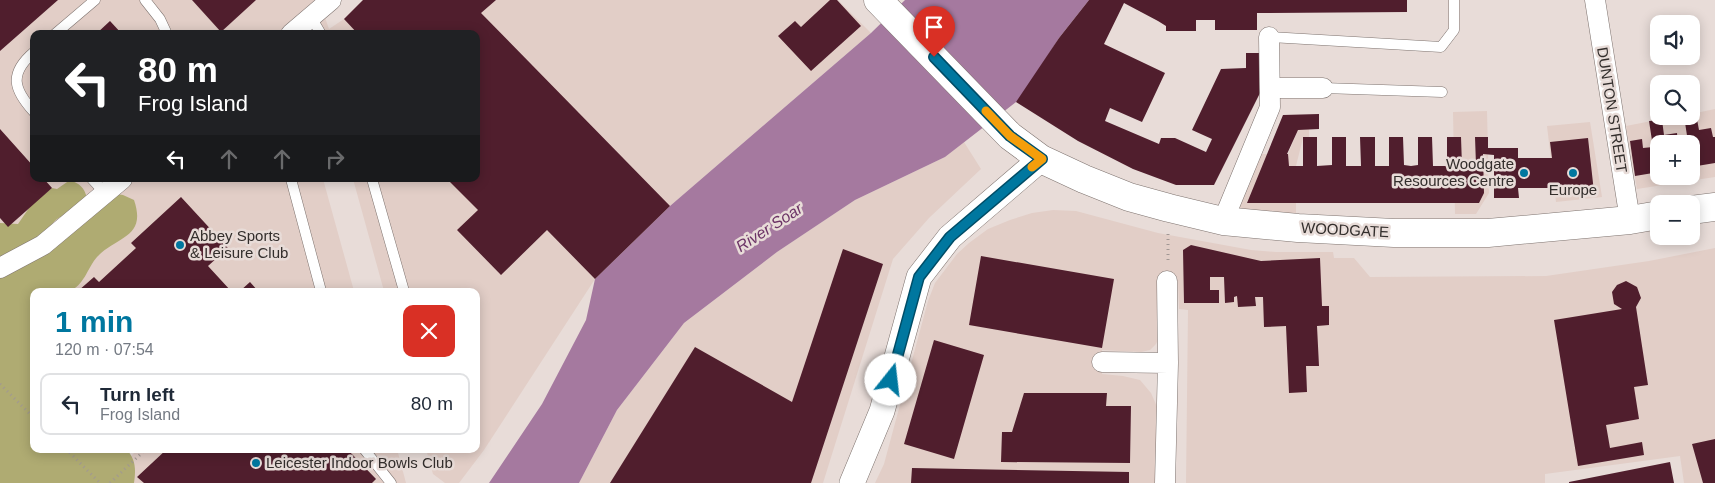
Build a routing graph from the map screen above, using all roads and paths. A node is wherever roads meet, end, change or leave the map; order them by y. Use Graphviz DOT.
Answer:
graph roads {
  1 [pos="95,0"];
  2 [pos="145,0"];
  3 [pos="331,0"];
  4 [pos="1454,0"];
  5 [pos="1595,0"];
  6 [pos="881,2"];
  7 [pos="316,25"];
  8 [pos="60,30"];
  9 [pos="165,30"];
  10 [pos="302,30"];
  11 [pos="1269,37"];
  12 [pos="30,55"];
  13 [pos="1270,88"];
  14 [pos="1323,88"];
  15 [pos="1442,92"];
  16 [pos="30,108"];
  17 [pos="1042,159"];
  18 [pos="112,182"];
  19 [pos="292,182"];
  20 [pos="373,182"];
  21 [pos="98,186"];
  22 [pos="1715,207"];
  23 [pos="1169,208"];
  24 [pos="1700,209"];
  25 [pos="1650,217"];
  26 [pos="1630,220"];
  27 [pos="1223,221"];
  28 [pos="0,268"];
  29 [pos="1168,281"];
  30 [pos="318,288"];
  31 [pos="403,288"];
  32 [pos="1102,362"];
  33 [pos="1168,363"];
  34 [pos="0,384"];
  35 [pos="30,414"];
  36 [pos="70,453"];
  37 [pos="142,453"];
  38 [pos="367,453"];
  39 [pos="100,483"];
  40 [pos="110,483"];
  41 [pos="391,483"];
  42 [pos="852,483"];
  43 [pos="1165,483"];
  1 -- 8 [label="lane"];
  2 -- 9 [label="lane"];
  3 -- 7 [label="street"];
  4 -- 11 [label="lane"];
  5 -- 26 [label="street, DUNTON STREET"];
  6 -- 17 [label="main road, WOODGATE"];
  7 -- 10 [label="street"];
  11 -- 13 [label="street"];
  12 -- 16 [label="lane"];
  13 -- 14 [label="street"];
  13 -- 27 [label="street"];
  14 -- 15 [label="lane"];
  17 -- 23 [label="main road, WOODGATE"];
  17 -- 42 [label="street"];
  18 -- 21 [label="street"];
  19 -- 30 [label="lane"];
  20 -- 31 [label="lane"];
  21 -- 28 [label="street"];
  22 -- 24 [label="main road"];
  23 -- 27 [label="main road, WOODGATE"];
  23 -- 29 [label="path"];
  25 -- 26 [label="main road, WOODGATE"];
  26 -- 27 [label="main road, WOODGATE"];
  29 -- 33 [label="street"];
  32 -- 33 [label="street"];
  33 -- 43 [label="street"];
  34 -- 35 [label="path"];
  36 -- 39 [label="path"];
  37 -- 40 [label="path"];
  38 -- 41 [label="lane"];
}
